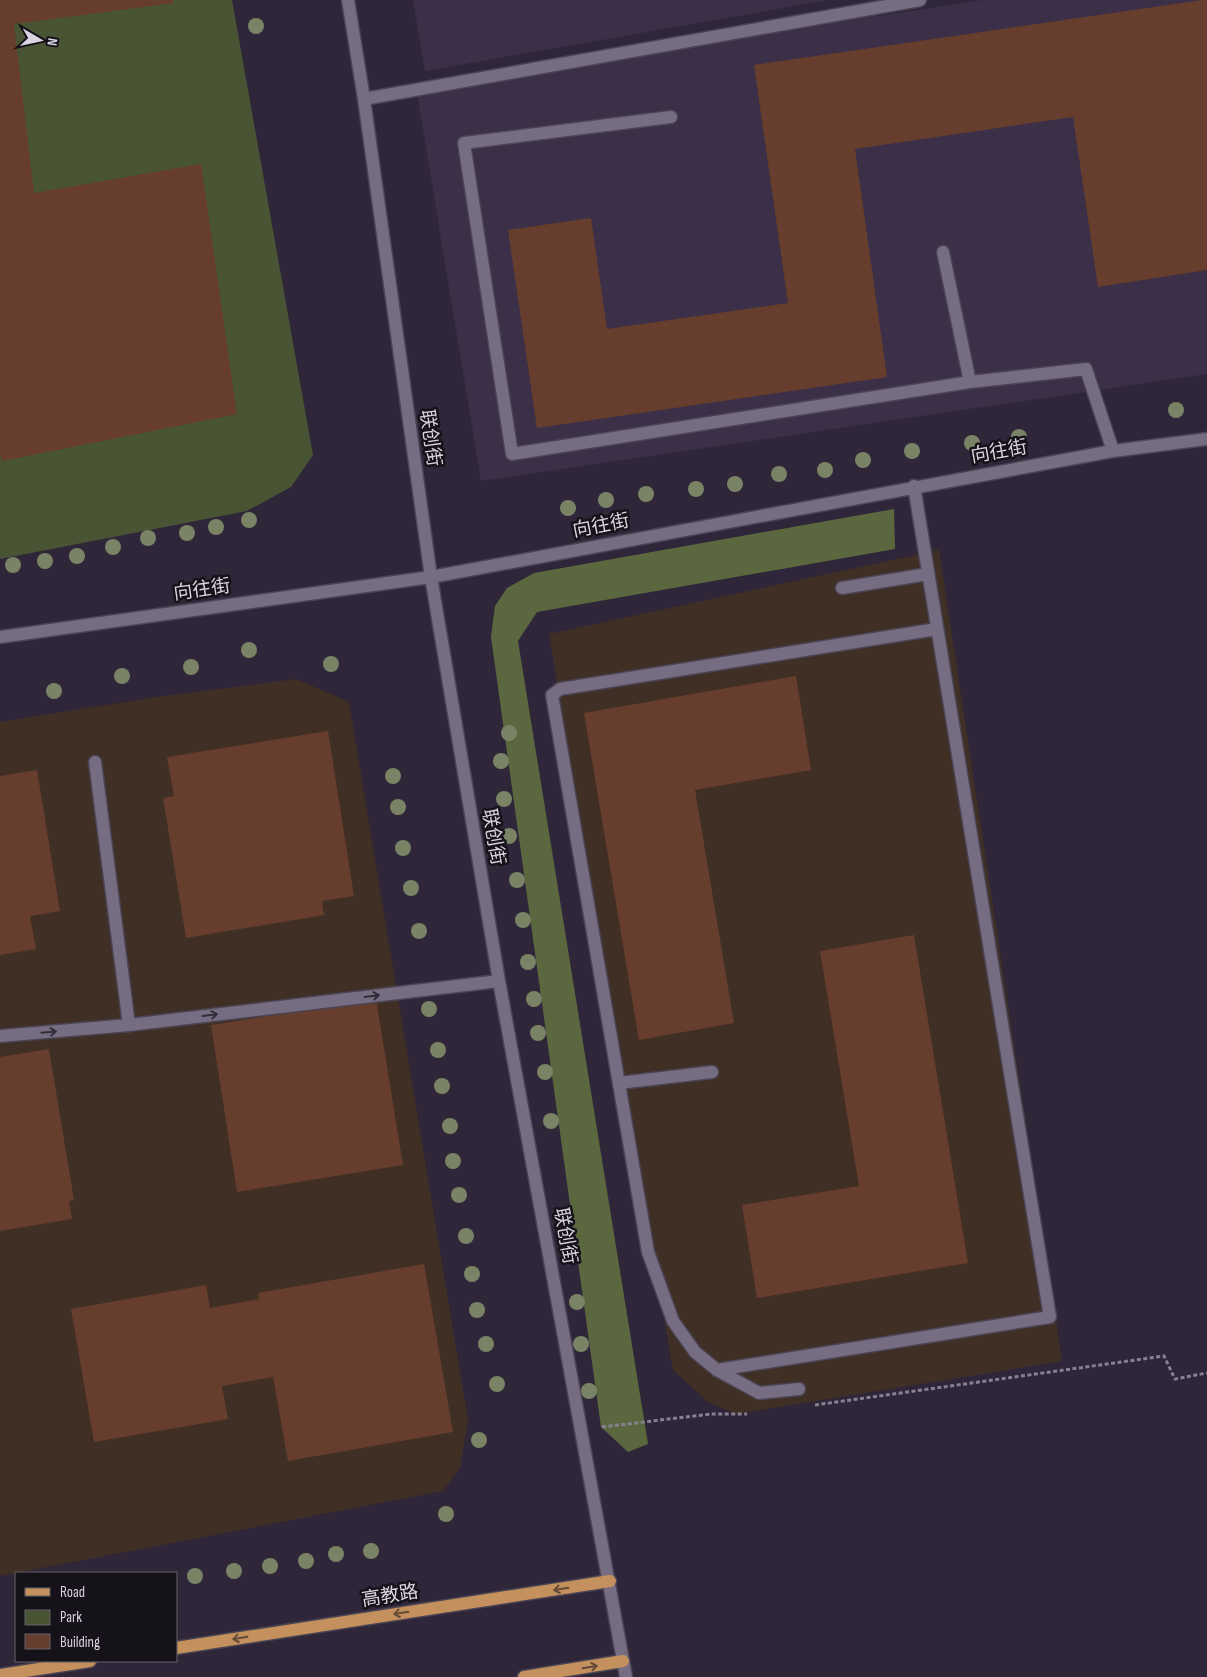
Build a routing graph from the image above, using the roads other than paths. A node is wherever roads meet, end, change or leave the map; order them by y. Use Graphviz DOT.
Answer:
graph roads {
  1 [pos="348,0"];
  2 [pos="920,0"];
  3 [pos="364,99"];
  4 [pos="672,117"];
  5 [pos="943,252"];
  6 [pos="970,382"];
  7 [pos="1207,439"];
  8 [pos="1113,451"];
  9 [pos="914,486"];
  10 [pos="928,574"];
  11 [pos="431,577"];
  12 [pos="842,588"];
  13 [pos="937,629"];
  14 [pos="0,637"];
  15 [pos="95,762"];
  16 [pos="499,982"];
  17 [pos="129,1024"];
  18 [pos="0,1036"];
  19 [pos="712,1072"];
  20 [pos="619,1083"];
  21 [pos="717,1370"];
  22 [pos="799,1390"];
  23 [pos="610,1581"];
  24 [pos="178,1648"];
  25 [pos="623,1661"];
  26 [pos="83,1662"];
  27 [pos="0,1674"];
  28 [pos="524,1677"];
  29 [pos="626,1677"];
  1 -- 3 [label="street, 联创街"];
  2 -- 3 [label="street"];
  3 -- 11 [label="street, 联创街"];
  4 -- 6 [label="street"];
  5 -- 6 [label="street"];
  6 -- 8 [label="street"];
  7 -- 8 [label="street, 向往街"];
  8 -- 9 [label="street, 向往街"];
  9 -- 10 [label="street"];
  9 -- 11 [label="street, 向往街"];
  10 -- 12 [label="street"];
  10 -- 13 [label="street"];
  11 -- 14 [label="street, 向往街"];
  11 -- 16 [label="street, 联创街"];
  13 -- 20 [label="street"];
  13 -- 21 [label="street"];
  15 -- 17 [label="street"];
  17 -- 16 [label="street, one-way"];
  16 -- 23 [label="street, 联创街"];
  18 -- 17 [label="street, one-way"];
  19 -- 20 [label="street"];
  20 -- 21 [label="street"];
  21 -- 22 [label="street"];
  23 -- 24 [label="main road, 高教路, one-way"];
  23 -- 25 [label="street, 联创街"];
  28 -- 25 [label="main road, one-way"];
  25 -- 29 [label="street, 联创街"];
  26 -- 27 [label="main road"];
}
